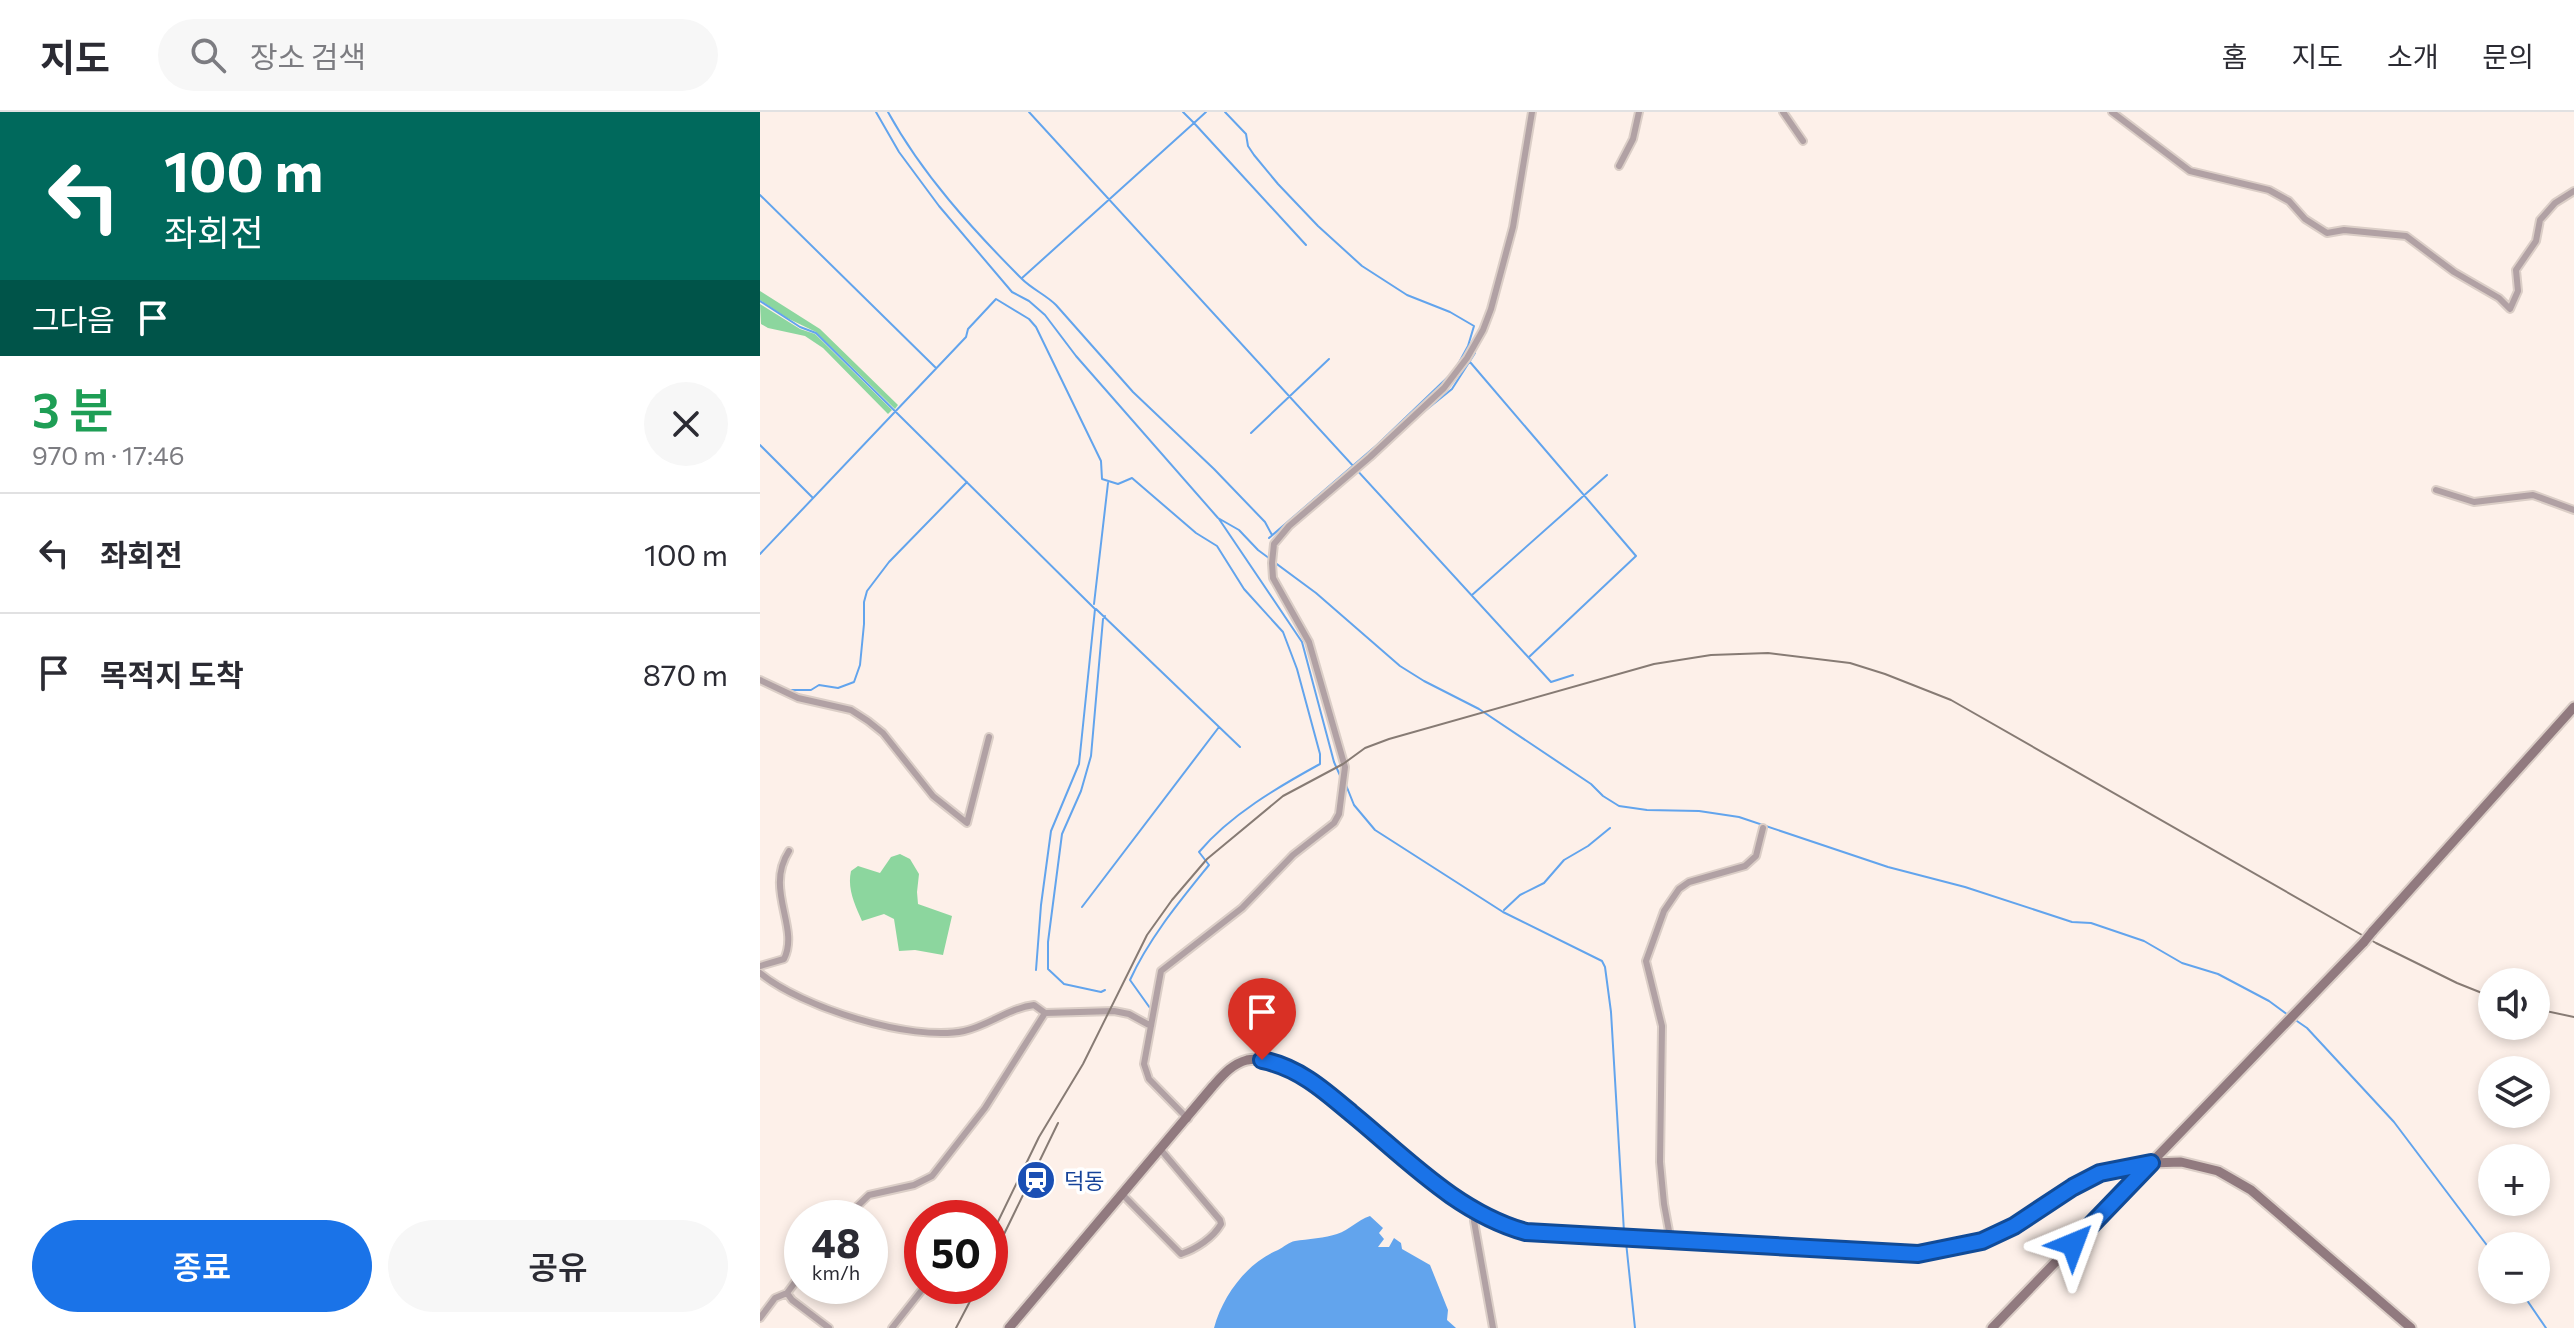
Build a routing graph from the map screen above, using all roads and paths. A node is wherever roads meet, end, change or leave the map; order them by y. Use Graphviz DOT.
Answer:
graph roads {
  1 [pos="1532,112"];
  2 [pos="1639,112"];
  3 [pos="1783,112"];
  4 [pos="2112,112"];
  5 [pos="1803,141"];
  6 [pos="1619,166"];
  7 [pos="2574,191"];
  8 [pos="2436,490"];
  9 [pos="2574,510"];
  10 [pos="760,680"];
  11 [pos="2574,707"];
  12 [pos="989,737"];
  13 [pos="1763,828"];
  14 [pos="789,851"];
  15 [pos="760,966"];
  16 [pos="760,973"];
  17 [pos="1045,1013"];
  18 [pos="1151,1026"];
  19 [pos="1188,1119"];
  20 [pos="1161,1150"];
  21 [pos="2151,1163"];
  22 [pos="1123,1195"];
  23 [pos="864,1200"];
  24 [pos="1476,1213"];
  25 [pos="1671,1242"];
  26 [pos="784,1294"];
  27 [pos="797,1304"];
  28 [pos="911,1304"];
  29 [pos="760,1318"];
  30 [pos="829,1328"];
  31 [pos="892,1328"];
  32 [pos="1009,1328"];
  33 [pos="1493,1328"];
  34 [pos="1992,1328"];
  35 [pos="2411,1328"];
  1 -- 18 [label="street"];
  2 -- 6 [label="street"];
  3 -- 5 [label="street"];
  4 -- 7 [label="street"];
  8 -- 9 [label="street"];
  10 -- 12 [label="street"];
  11 -- 21 [label="main road, bridge"];
  13 -- 25 [label="street"];
  14 -- 15 [label="street"];
  16 -- 17 [label="street"];
  17 -- 18 [label="street"];
  17 -- 23 [label="street"];
  18 -- 19 [label="street"];
  19 -- 20 [label="main road"];
  19 -- 24 [label="main road"];
  20 -- 22 [label="main road"];
  20 -- 22 [label="street"];
  21 -- 25 [label="main road"];
  21 -- 34 [label="main road"];
  21 -- 35 [label="main road"];
  22 -- 32 [label="main road"];
  24 -- 25 [label="main road"];
  24 -- 33 [label="street"];
  26 -- 29 [label="street"];
  27 -- 30 [label="street"];
  28 -- 31 [label="street"];
}
